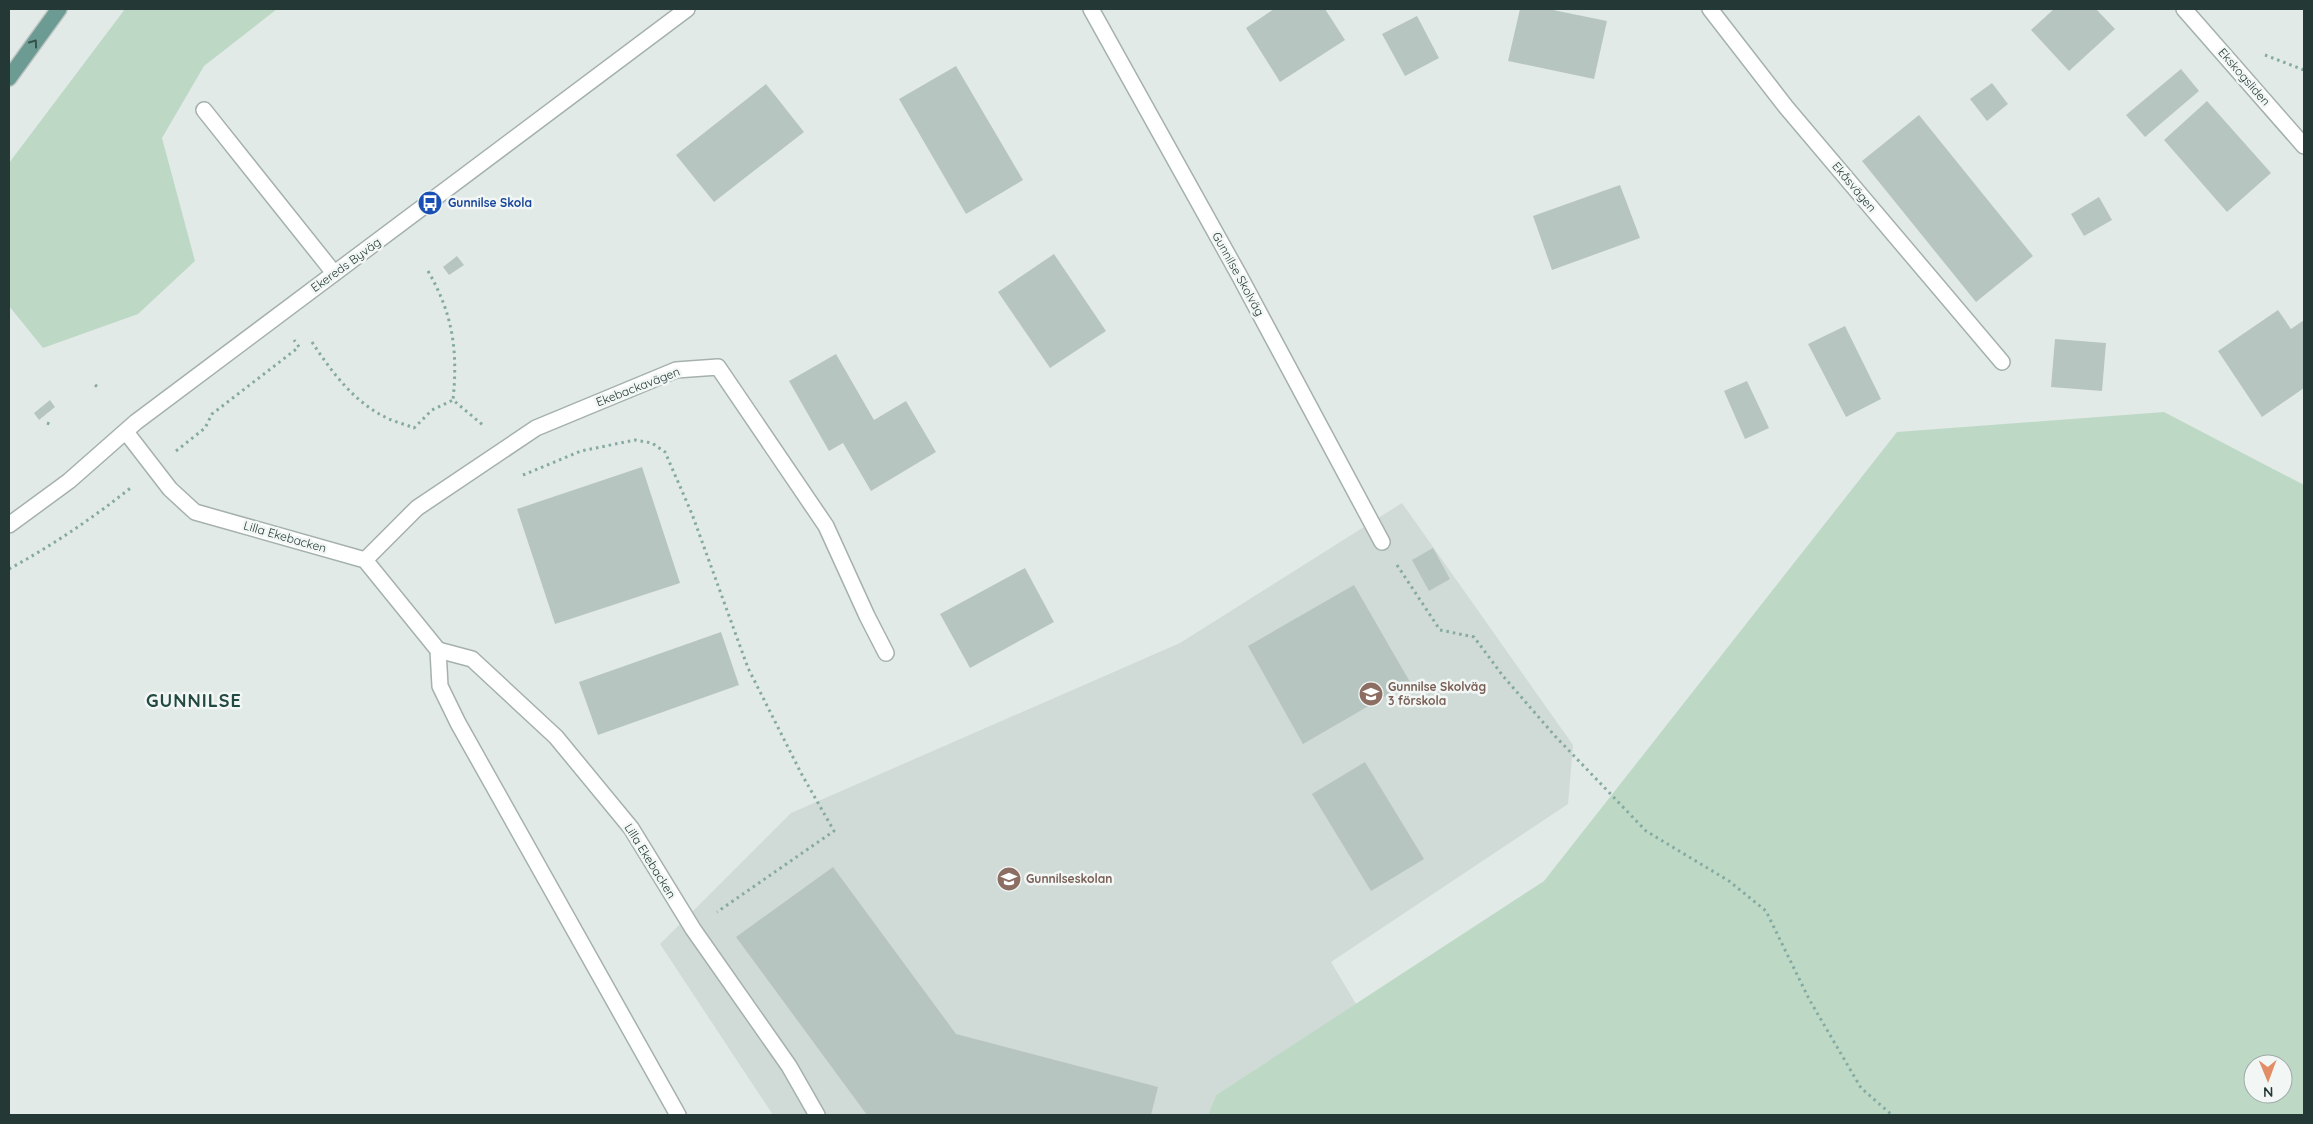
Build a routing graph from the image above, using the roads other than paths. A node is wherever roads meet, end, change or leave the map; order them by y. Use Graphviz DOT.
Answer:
graph roads {
  1 [pos="59,9"];
  2 [pos="687,9"];
  3 [pos="1091,9"];
  4 [pos="1710,9"];
  5 [pos="2184,9"];
  6 [pos="9,78"];
  7 [pos="204,110"];
  8 [pos="2304,146"];
  9 [pos="334,273"];
  10 [pos="2002,362"];
  11 [pos="126,432"];
  12 [pos="9,526"];
  13 [pos="1382,542"];
  14 [pos="365,560"];
  15 [pos="438,650"];
  16 [pos="886,653"];
  17 [pos="678,1115"];
  18 [pos="817,1115"];
  6 -- 1 [label="main road, one-way"];
  2 -- 9 [label="street, Ekereds Byväg"];
  3 -- 13 [label="street, Gunnilse Skolväg"];
  4 -- 10 [label="street, Ekåsvägen"];
  5 -- 8 [label="street, Ekskogsliden"];
  7 -- 9 [label="street"];
  9 -- 11 [label="street, Ekereds Byväg"];
  11 -- 12 [label="street, Ekereds Byväg"];
  11 -- 14 [label="street, Lilla Ekebacken"];
  14 -- 15 [label="street"];
  14 -- 16 [label="street, Ekebackavägen"];
  15 -- 17 [label="street"];
  15 -- 18 [label="street, Lilla Ekebacken"];
}
